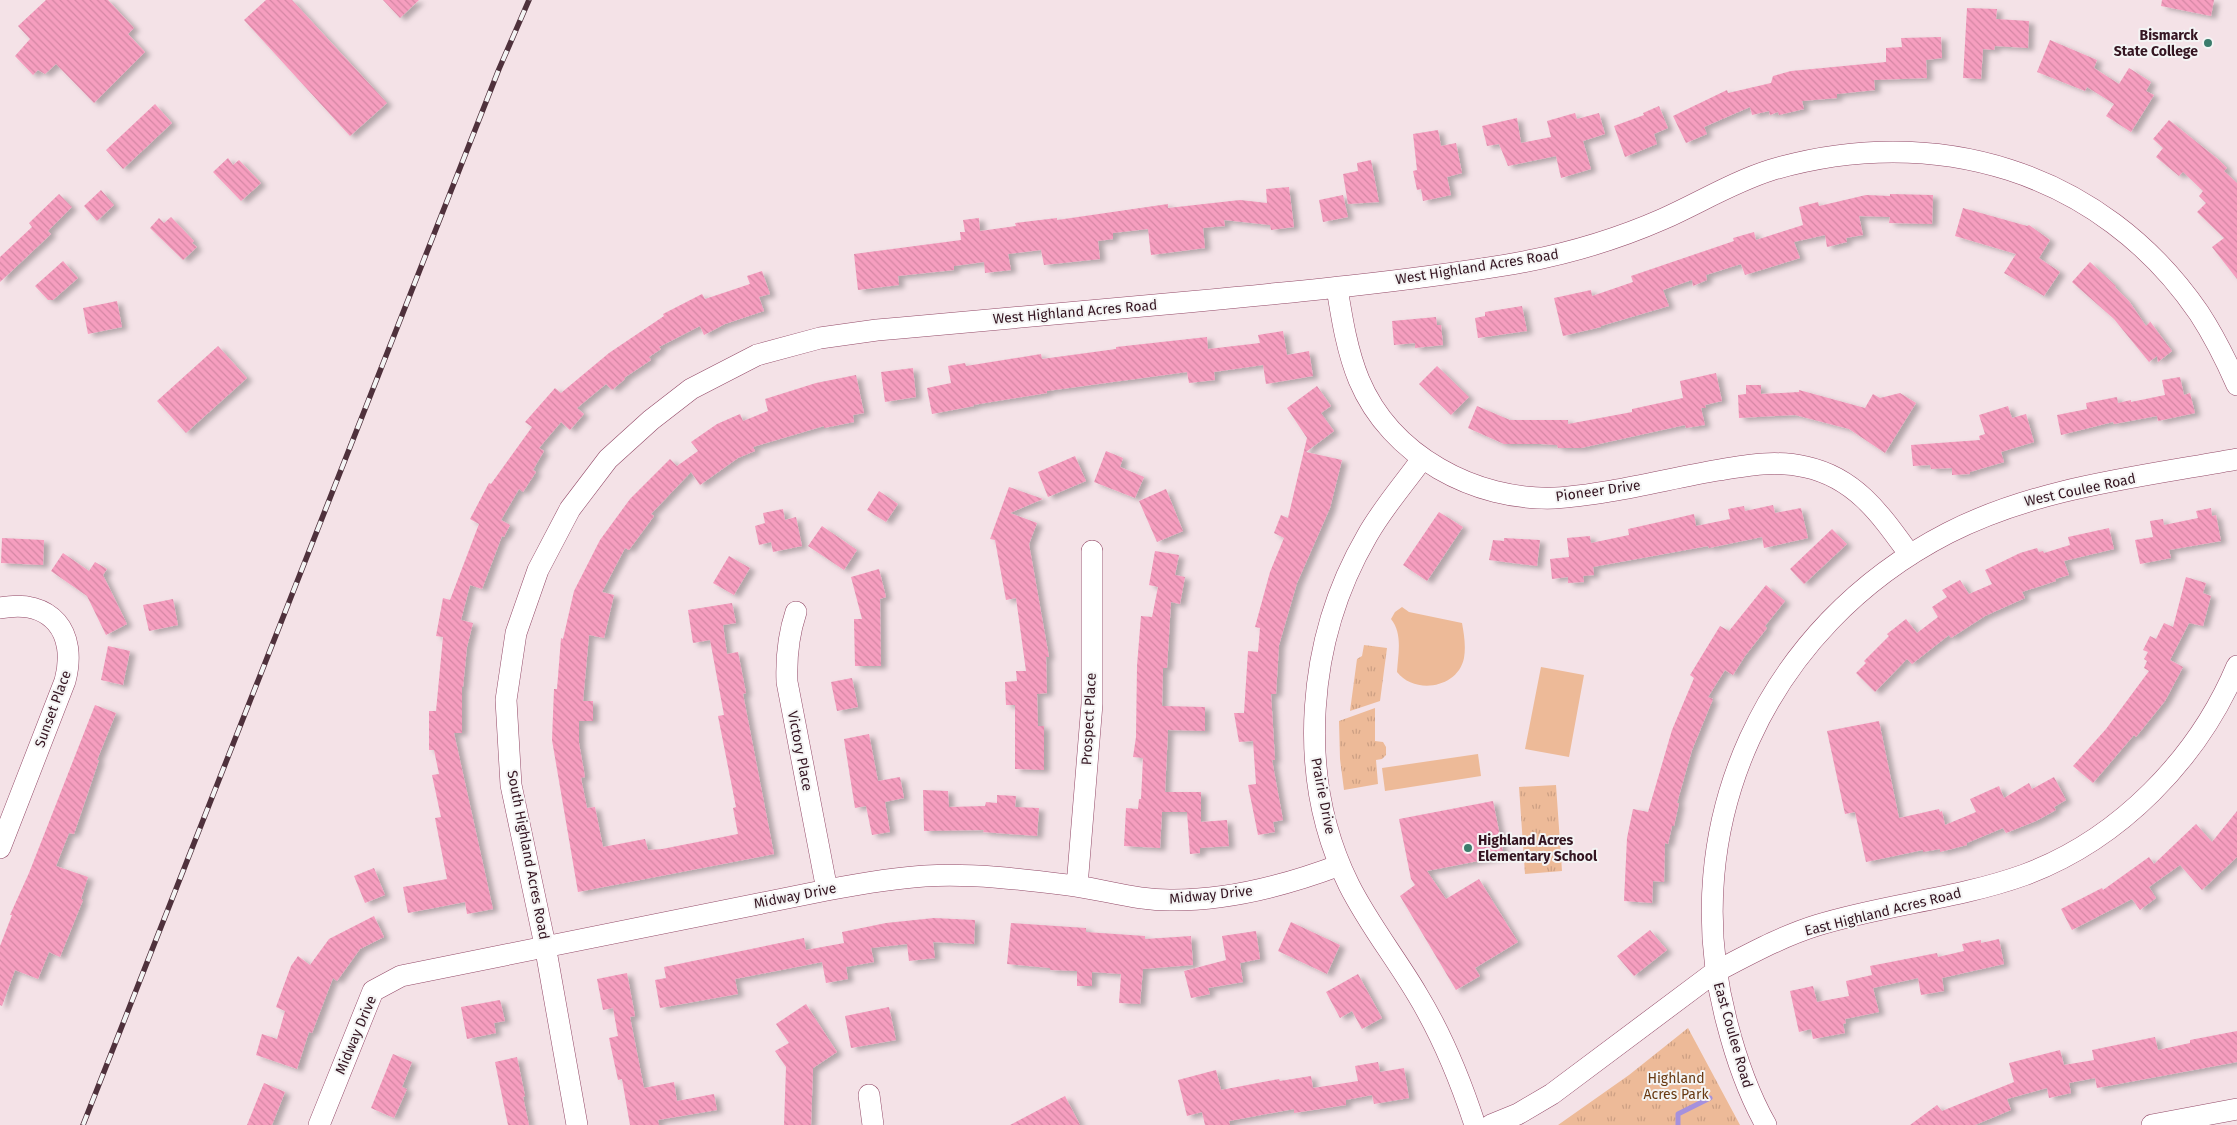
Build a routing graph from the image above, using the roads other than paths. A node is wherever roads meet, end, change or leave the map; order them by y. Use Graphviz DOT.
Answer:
graph roads {
  1 [pos="1338,288"];
  2 [pos="757,355"];
  3 [pos="2237,385"];
  4 [pos="1422,459"];
  5 [pos="2237,459"];
  6 [pos="1092,551"];
  7 [pos="1910,555"];
  8 [pos="2,607"];
  9 [pos="796,612"];
  10 [pos="2237,666"];
  11 [pos="0,848"];
  12 [pos="1340,865"];
  13 [pos="1077,886"];
  14 [pos="827,890"];
  15 [pos="545,946"];
  16 [pos="1715,972"];
  17 [pos="869,1095"];
  18 [pos="328,1102"];
  19 [pos="2237,1109"];
  20 [pos="319,1125"];
  21 [pos="332,1125"];
  22 [pos="577,1125"];
  23 [pos="873,1125"];
  24 [pos="1475,1125"];
  25 [pos="1491,1125"];
  26 [pos="1766,1125"];
  27 [pos="2152,1125"];
  1 -- 2 [label="street, West Highland Acres Road"];
  1 -- 3 [label="street, West Highland Acres Road"];
  1 -- 4 [label="street, Pioneer Drive"];
  2 -- 15 [label="street, South Highland Acres Road"];
  4 -- 7 [label="street, Pioneer Drive"];
  4 -- 12 [label="street, Prairie Drive"];
  5 -- 7 [label="street, West Coulee Road"];
  6 -- 13 [label="street, Prospect Place"];
  7 -- 16 [label="street, West Coulee Road"];
  8 -- 11 [label="street, Sunset Place"];
  9 -- 14 [label="street, Victory Place"];
  10 -- 16 [label="street, East Highland Acres Road"];
  12 -- 13 [label="street, Midway Drive"];
  12 -- 24 [label="street, Prairie Drive"];
  13 -- 14 [label="street, Midway Drive"];
  14 -- 15 [label="street, Midway Drive"];
  15 -- 18 [label="street, Midway Drive"];
  15 -- 22 [label="street, South Highland Acres Road"];
  16 -- 25 [label="street, East Highland Acres Road"];
  16 -- 26 [label="street, East Coulee Road"];
  17 -- 23 [label="street"];
  18 -- 20 [label="street, Midway Drive"];
  18 -- 21 [label="street"];
  19 -- 27 [label="street"];
}
